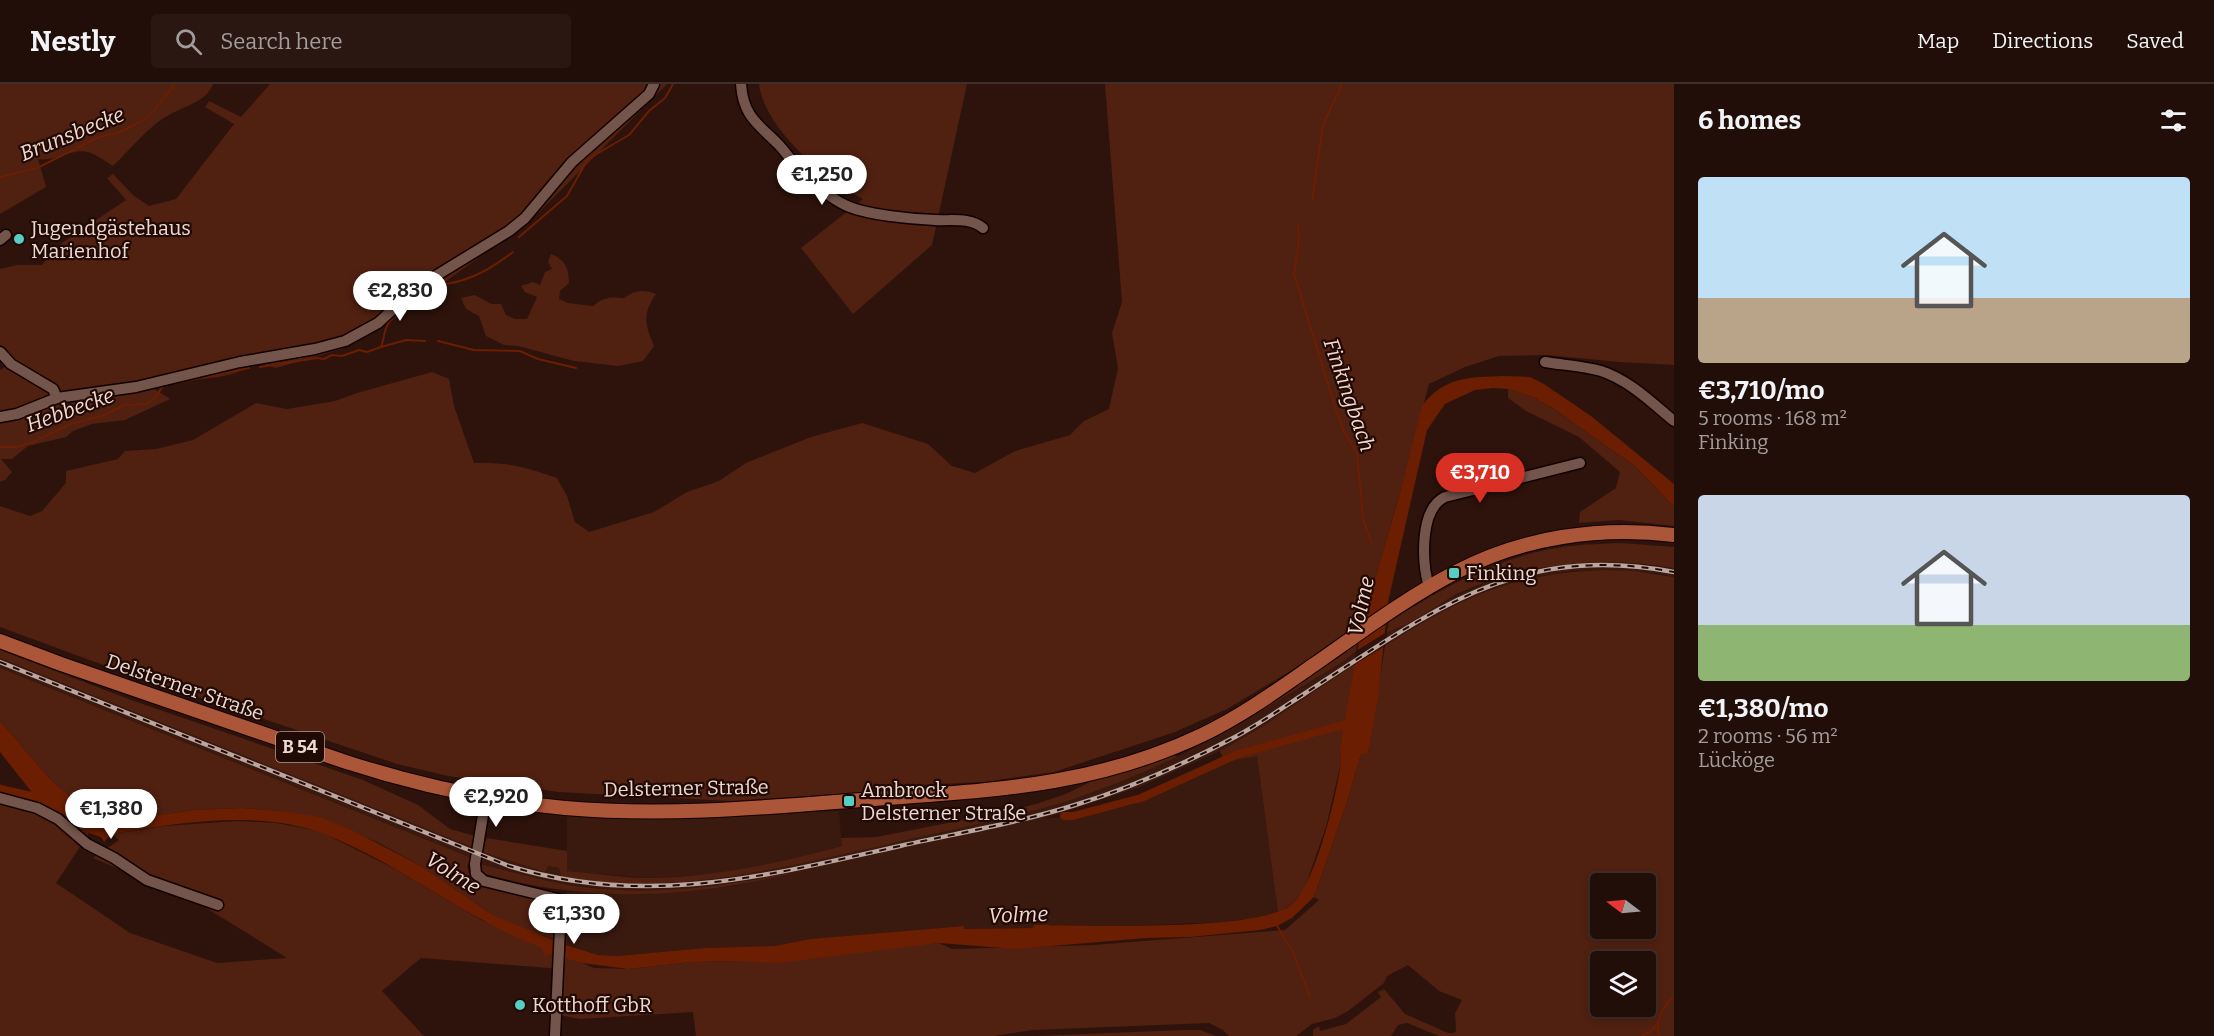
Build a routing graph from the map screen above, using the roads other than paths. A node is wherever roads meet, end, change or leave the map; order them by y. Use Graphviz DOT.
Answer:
graph roads {
  1 [pos="654,84"];
  2 [pos="741,84"];
  3 [pos="983,228"];
  4 [pos="0,352"];
  5 [pos="1545,362"];
  6 [pos="57,398"];
  7 [pos="0,417"];
  8 [pos="1674,421"];
  9 [pos="1580,463"];
  10 [pos="1674,535"];
  11 [pos="1429,587"];
  12 [pos="0,641"];
  13 [pos="486,797"];
  14 [pos="0,798"];
  15 [pos="218,905"];
  16 [pos="555,1036"];
  1 -- 6 [label="street"];
  2 -- 3 [label="street"];
  4 -- 6 [label="street"];
  5 -- 8 [label="street"];
  6 -- 7 [label="street"];
  9 -- 11 [label="street"];
  10 -- 11 [label="main road, B 54"];
  11 -- 13 [label="main road, Delsterner Straße / B 54"];
  12 -- 13 [label="main road, Delsterner Straße / B 54"];
  13 -- 16 [label="street"];
  14 -- 15 [label="street"];
}
